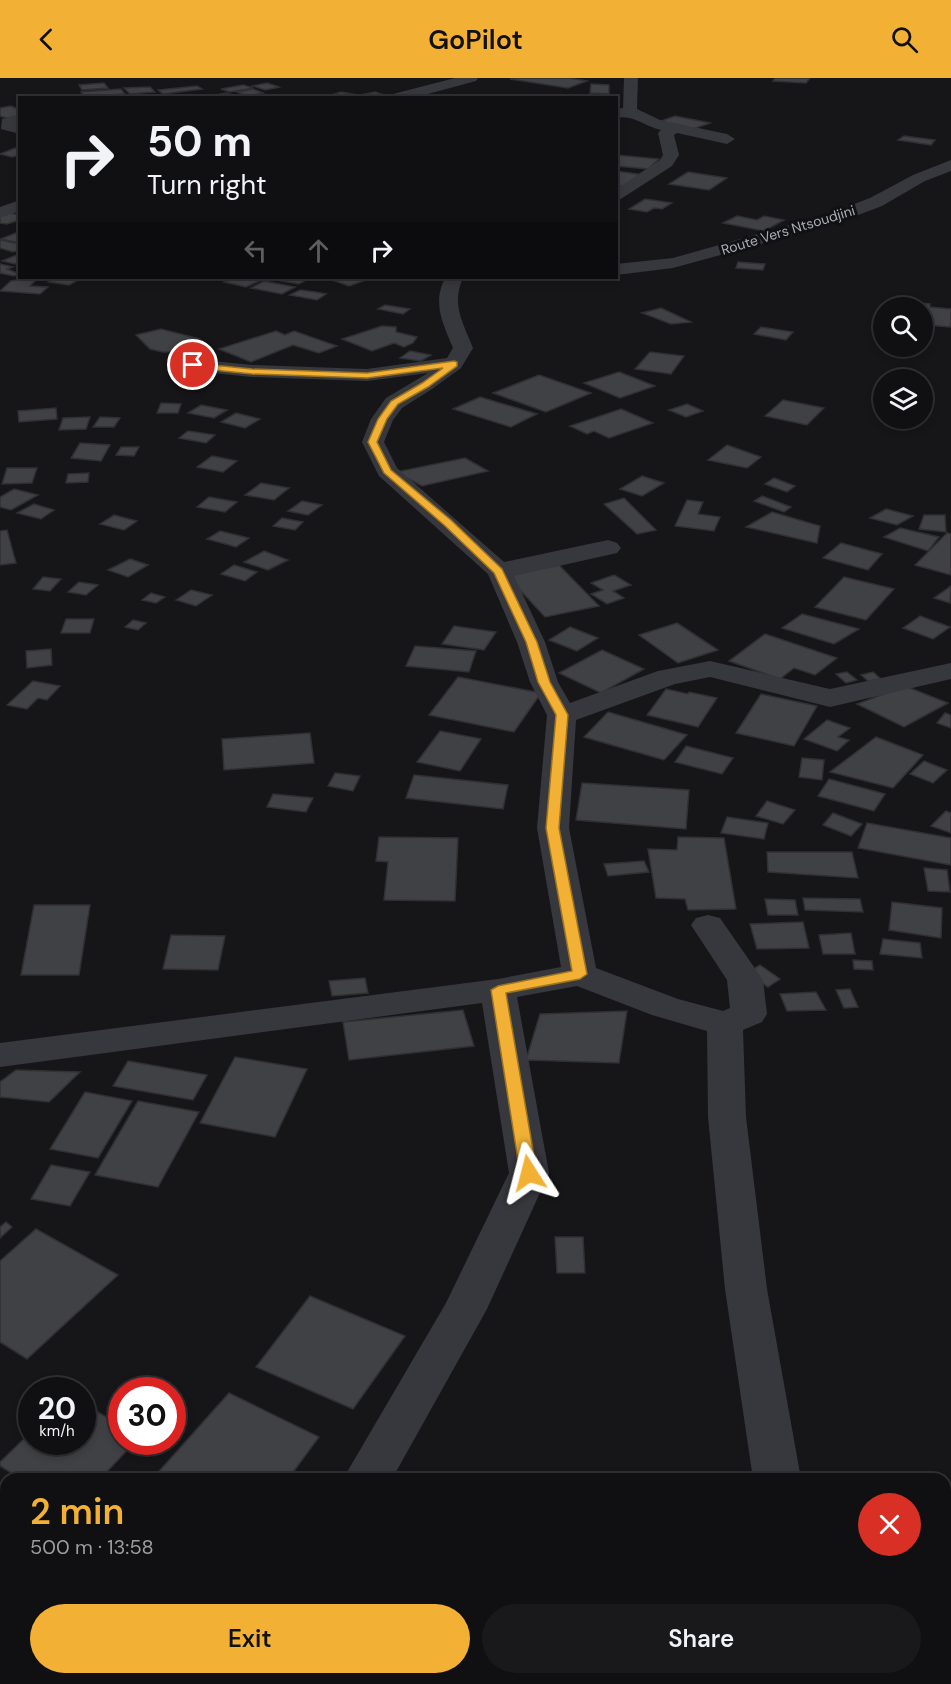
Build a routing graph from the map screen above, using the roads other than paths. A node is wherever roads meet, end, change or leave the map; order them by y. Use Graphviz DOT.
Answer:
graph roads {
  1 [pos="471,78"];
  2 [pos="631,78"];
  3 [pos="402,96"];
  4 [pos="623,112"];
  5 [pos="18,119"];
  6 [pos="676,128"];
  7 [pos="18,129"];
  8 [pos="727,139"];
  9 [pos="951,165"];
  10 [pos="618,196"];
  11 [pos="18,206"];
  12 [pos="0,213"];
  13 [pos="618,270"];
  14 [pos="453,279"];
  15 [pos="454,364"];
  16 [pos="193,365"];
  17 [pos="608,548"];
  18 [pos="499,572"];
  19 [pos="951,671"];
  20 [pos="562,715"];
  21 [pos="708,925"];
  22 [pos="580,974"];
  23 [pos="498,990"];
  24 [pos="725,1024"];
  25 [pos="0,1055"];
  26 [pos="370,1473"];
  27 [pos="776,1473"];
  1 -- 3 [label="street"];
  2 -- 4 [label="street"];
  4 -- 6 [label="street"];
  5 -- 7 [label="street"];
  6 -- 8 [label="street"];
  6 -- 10 [label="street"];
  9 -- 13 [label="street, Route Vers Ntsoudjini"];
  11 -- 12 [label="street"];
  14 -- 15 [label="street"];
  15 -- 16 [label="street"];
  15 -- 18 [label="street"];
  17 -- 18 [label="street"];
  18 -- 20 [label="street"];
  19 -- 20 [label="street"];
  20 -- 22 [label="street"];
  21 -- 24 [label="street"];
  22 -- 23 [label="street"];
  22 -- 24 [label="street"];
  23 -- 25 [label="street"];
  23 -- 26 [label="street"];
  24 -- 27 [label="street"];
}
